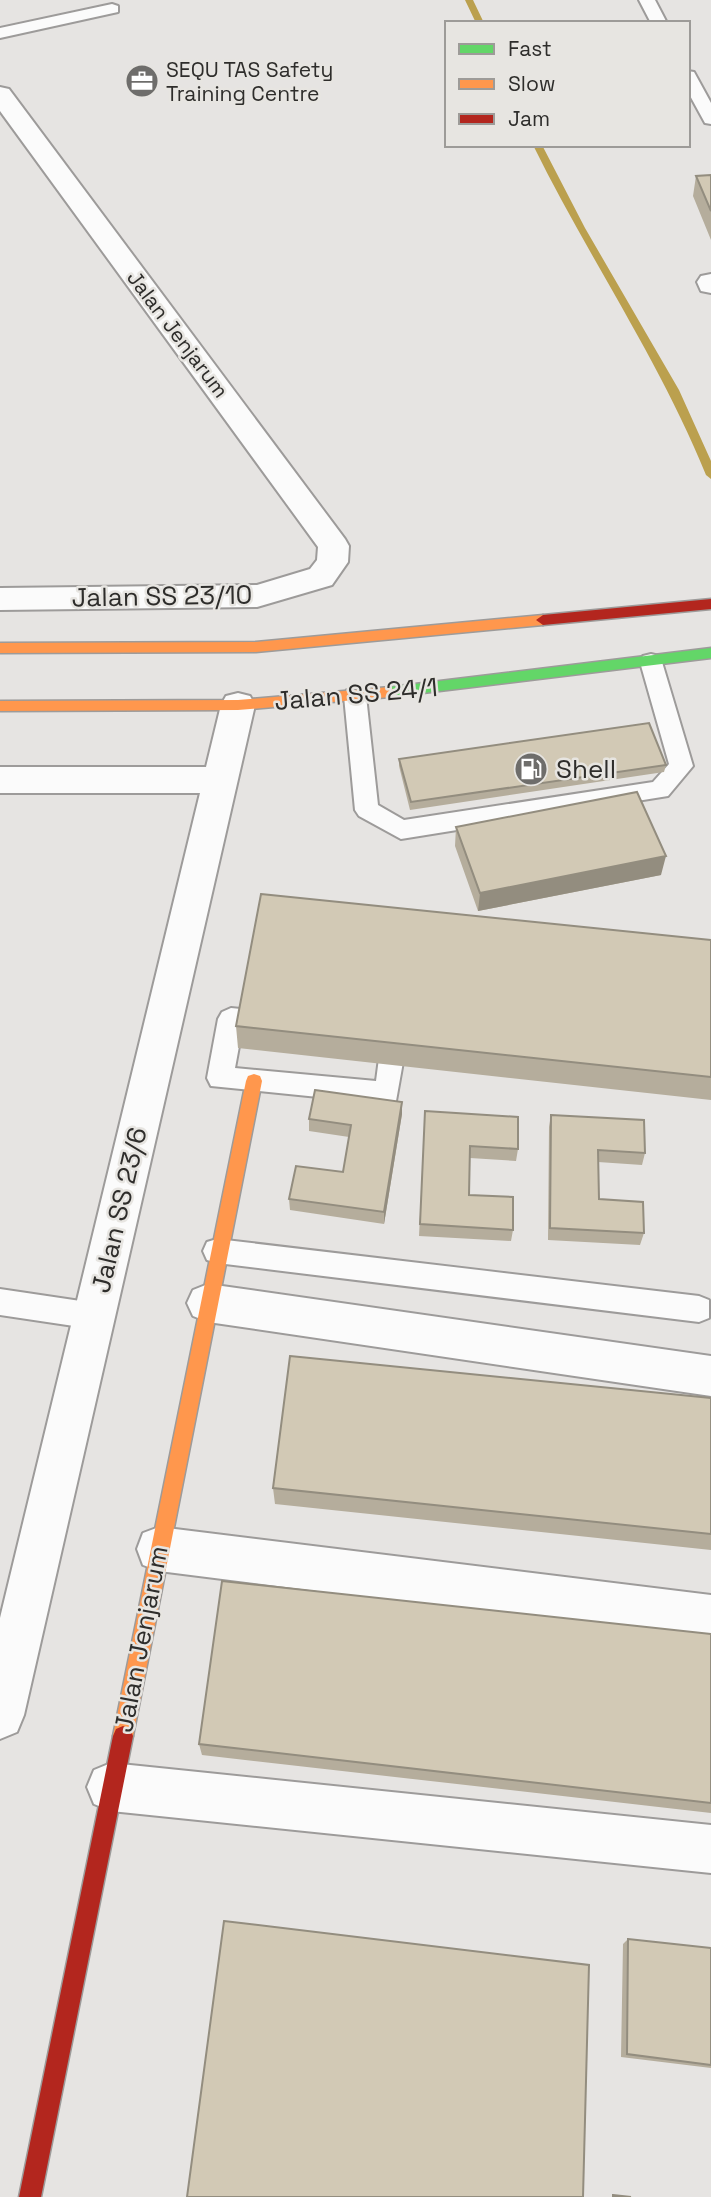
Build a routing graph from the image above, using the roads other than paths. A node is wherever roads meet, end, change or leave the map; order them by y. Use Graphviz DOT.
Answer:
graph roads {
  1 [pos="647,0"];
  2 [pos="112,9"];
  3 [pos="658,21"];
  4 [pos="0,33"];
  5 [pos="690,80"];
  6 [pos="0,94"];
  7 [pos="711,119"];
  8 [pos="321,577"];
  9 [pos="0,599"];
  10 [pos="711,604"];
  11 [pos="0,648"];
  12 [pos="711,653"];
  13 [pos="663,660"];
  14 [pos="355,696"];
  15 [pos="238,705"];
  16 [pos="0,706"];
  17 [pos="0,780"];
  18 [pos="220,780"];
  19 [pos="254,1081"];
  20 [pos="218,1251"];
  21 [pos="0,1302"];
  22 [pos="208,1303"];
  23 [pos="699,1308"];
  24 [pos="94,1316"];
  25 [pos="711,1376"];
  26 [pos="159,1549"];
  27 [pos="711,1618"];
  28 [pos="0,1715"];
  29 [pos="111,1787"];
  30 [pos="711,1849"];
  31 [pos="30,2197"];
  1 -- 3 [label="lane"];
  2 -- 4 [label="lane"];
  5 -- 7 [label="lane"];
  6 -- 8 [label="street, Jalan Jenjarum"];
  8 -- 9 [label="street, Jalan SS 23/10"];
  10 -- 11 [label="main road"];
  12 -- 13 [label="main road, Jalan SS 24/1"];
  13 -- 14 [label="main road, Jalan SS 24/1"];
  13 -- 14 [label="lane"];
  14 -- 15 [label="main road, Jalan SS 24/1"];
  15 -- 16 [label="main road, Jalan SS 24/1"];
  15 -- 18 [label="street, Jalan SS 23/6"];
  17 -- 18 [label="street"];
  18 -- 24 [label="street, Jalan SS 23/6"];
  19 -- 19 [label="lane"];
  19 -- 20 [label="main road, Jalan Jenjarum"];
  20 -- 22 [label="main road, Jalan Jenjarum"];
  20 -- 23 [label="lane"];
  21 -- 24 [label="lane"];
  22 -- 25 [label="street"];
  22 -- 26 [label="main road, Jalan Jenjarum"];
  24 -- 28 [label="street, Jalan SS 23/6"];
  26 -- 27 [label="street"];
  26 -- 29 [label="main road, Jalan Jenjarum"];
  29 -- 30 [label="street"];
  29 -- 31 [label="main road, Jalan Jenjarum"];
}
